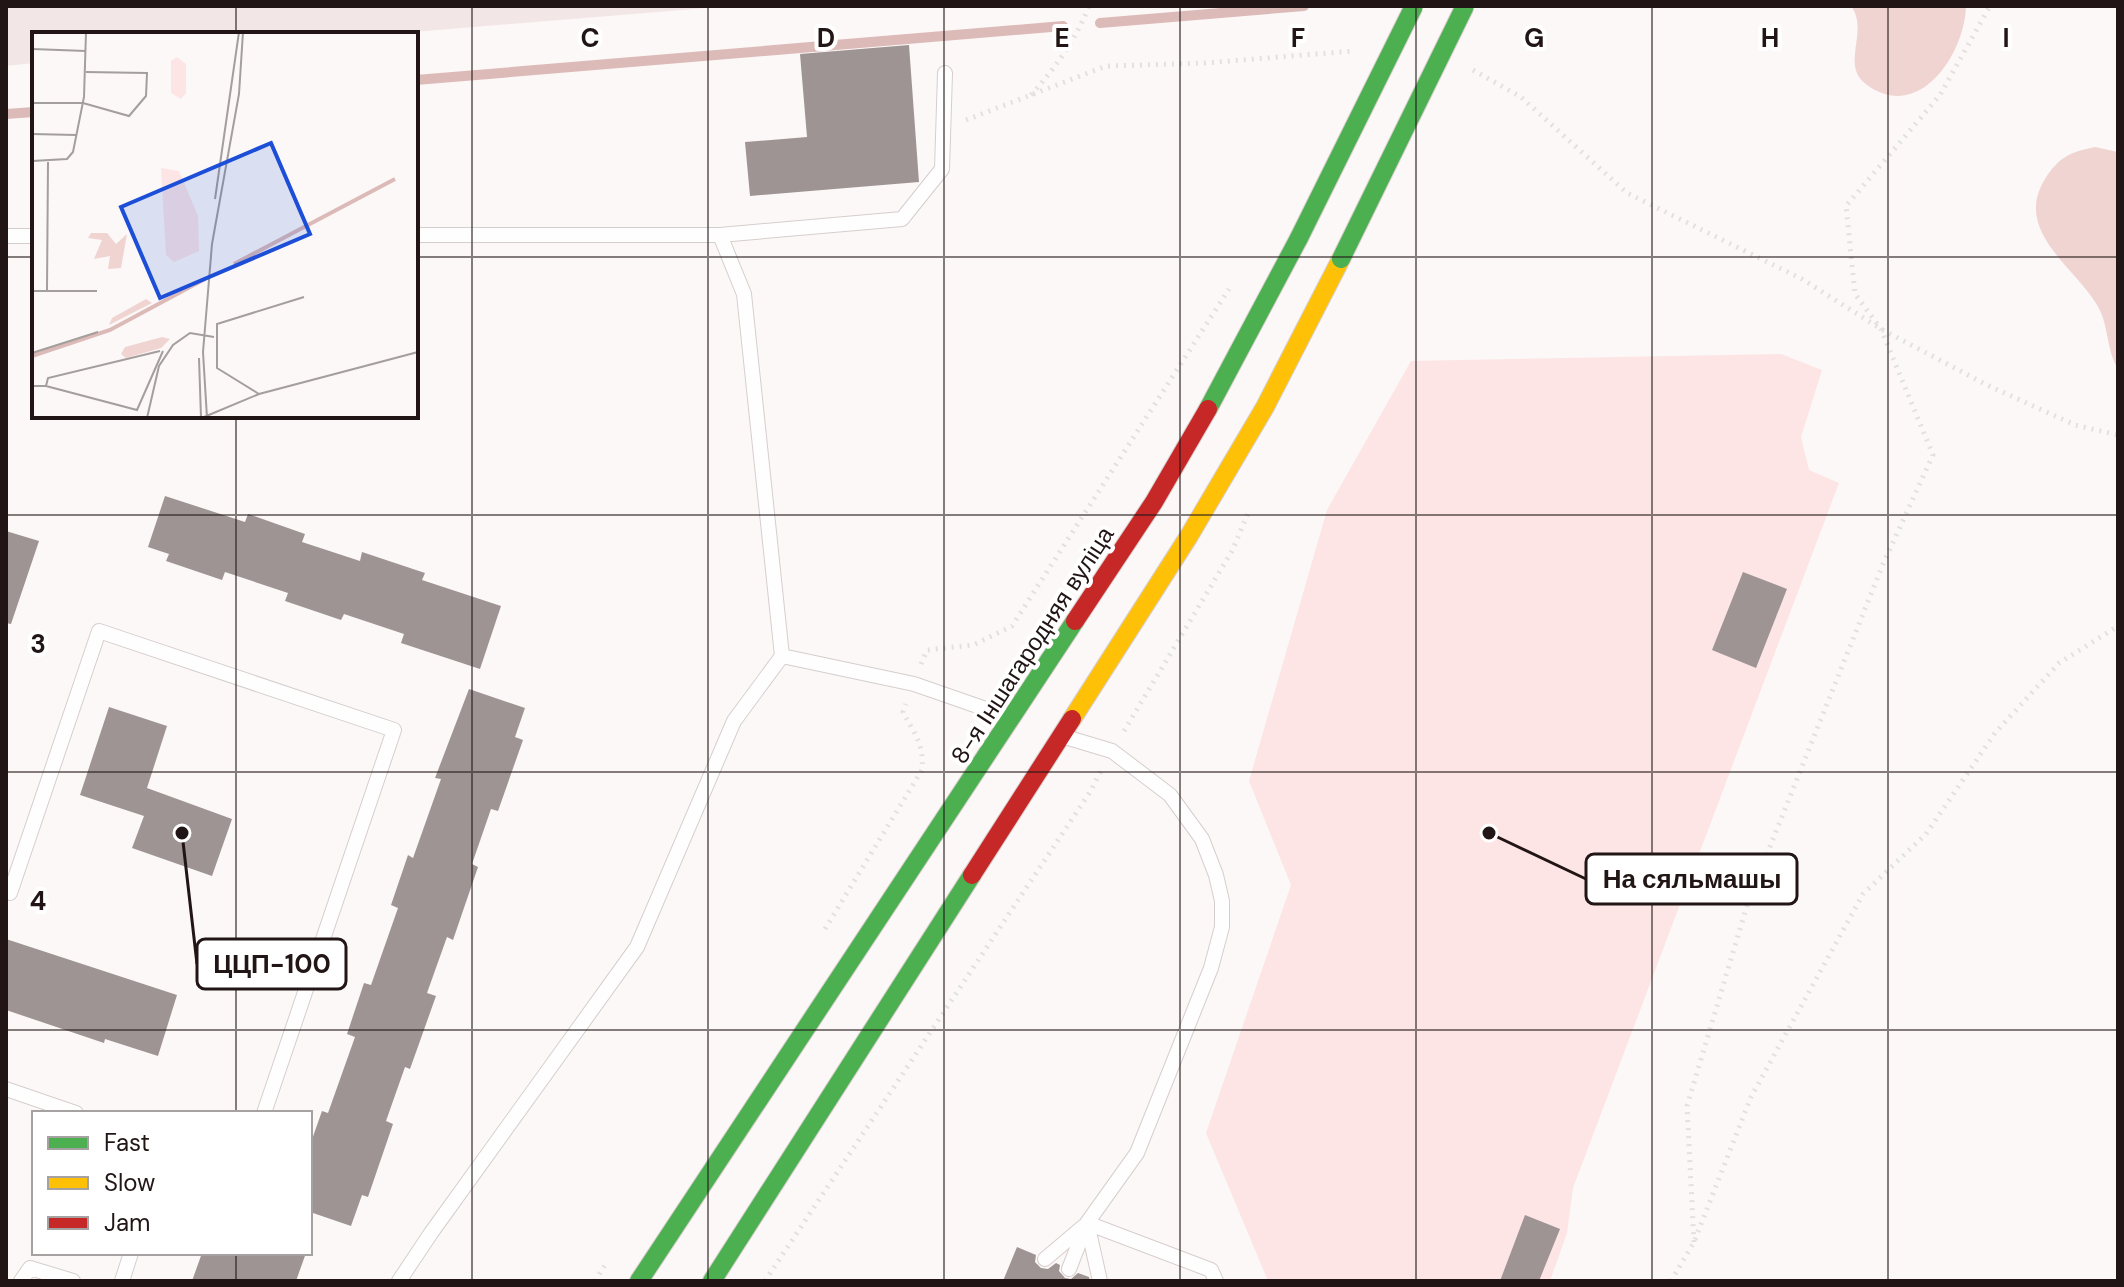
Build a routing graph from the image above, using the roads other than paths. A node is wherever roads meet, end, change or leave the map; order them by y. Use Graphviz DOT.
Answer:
graph roads {
  1 [pos="1414,6"];
  2 [pos="1465,6"];
  3 [pos="945,73"];
  4 [pos="418,235"];
  5 [pos="720,235"];
  6 [pos="6,236"];
  7 [pos="32,236"];
  8 [pos="782,656"];
  9 [pos="1025,723"];
  10 [pos="1062,736"];
  11 [pos="6,891"];
  12 [pos="6,1089"];
  13 [pos="70,1111"];
  14 [pos="265,1111"];
  15 [pos="1087,1223"];
  16 [pos="130,1255"];
  17 [pos="1045,1259"];
  18 [pos="1069,1269"];
  19 [pos="21,1281"];
  20 [pos="73,1281"];
  21 [pos="122,1281"];
  22 [pos="399,1281"];
  23 [pos="639,1281"];
  24 [pos="712,1281"];
  25 [pos="1100,1281"];
  26 [pos="1216,1281"];
  1 -- 9 [label="main road, 8-я Іншагародняя вуліца, bridge"];
  2 -- 10 [label="main road, bridge"];
  3 -- 5 [label="lane"];
  4 -- 5 [label="lane"];
  5 -- 8 [label="lane"];
  6 -- 7 [label="lane"];
  8 -- 9 [label="lane"];
  8 -- 22 [label="lane"];
  9 -- 10 [label="main road"];
  9 -- 23 [label="main road, 8-я Іншагародняя вуліца"];
  10 -- 15 [label="lane"];
  10 -- 24 [label="main road"];
  11 -- 14 [label="lane"];
  12 -- 13 [label="lane"];
  15 -- 17 [label="lane"];
  15 -- 18 [label="lane"];
  15 -- 25 [label="lane"];
  15 -- 26 [label="lane"];
  16 -- 21 [label="lane"];
  19 -- 20 [label="lane"];
}
